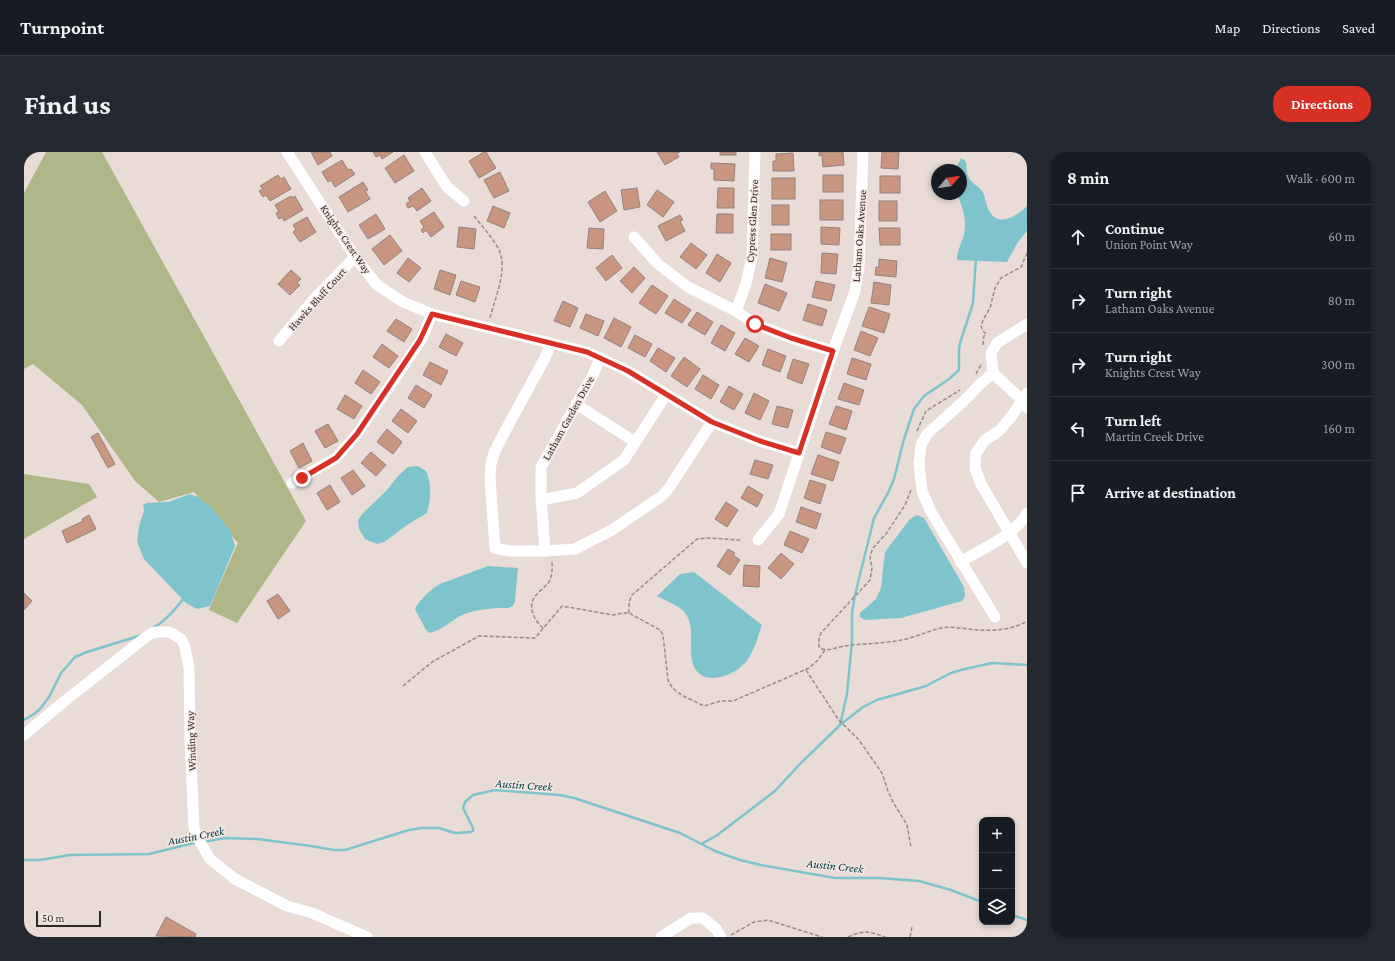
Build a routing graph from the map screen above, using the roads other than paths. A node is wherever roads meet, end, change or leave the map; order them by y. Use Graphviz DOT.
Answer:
graph roads {
  1 [pos="287,152"];
  2 [pos="425,152"];
  3 [pos="755,152"];
  4 [pos="863,152"];
  5 [pos="464,201"];
  6 [pos="634,237"];
  7 [pos="355,257"];
  8 [pos="736,311"];
  9 [pos="432,314"];
  10 [pos="1027,324"];
  11 [pos="279,341"];
  12 [pos="551,343"];
  13 [pos="833,351"];
  14 [pos="600,358"];
  15 [pos="993,373"];
  16 [pos="666,395"];
  17 [pos="1025,400"];
  18 [pos="576,404"];
  19 [pos="712,422"];
  20 [pos="635,442"];
  21 [pos="799,453"];
  22 [pos="292,484"];
  23 [pos="541,500"];
  24 [pos="1027,513"];
  25 [pos="1009,532"];
  26 [pos="758,540"];
  27 [pos="548,555"];
  28 [pos="960,562"];
  29 [pos="1027,563"];
  30 [pos="995,617"];
  31 [pos="24,735"];
  32 [pos="367,937"];
  33 [pos="661,937"];
  34 [pos="721,937"];
  1 -- 7 [label="street, Knights Crest Way"];
  2 -- 5 [label="street"];
  3 -- 8 [label="street, Cypress Glen Drive"];
  4 -- 13 [label="street, Latham Oaks Avenue"];
  6 -- 8 [label="street"];
  7 -- 9 [label="street, Knights Crest Way"];
  7 -- 11 [label="street, Hawks Bluff Court"];
  8 -- 13 [label="street"];
  9 -- 12 [label="street, Knights Crest Way"];
  9 -- 22 [label="street"];
  10 -- 15 [label="street"];
  12 -- 14 [label="street, Knights Crest Way"];
  12 -- 27 [label="street"];
  13 -- 21 [label="street, Latham Oaks Avenue"];
  14 -- 16 [label="street, Knights Crest Way"];
  14 -- 18 [label="street, Latham Garden Drive"];
  15 -- 17 [label="street"];
  15 -- 28 [label="street"];
  16 -- 19 [label="street, Knights Crest Way"];
  16 -- 20 [label="street"];
  17 -- 25 [label="street"];
  18 -- 20 [label="street"];
  18 -- 23 [label="street, Latham Garden Drive"];
  19 -- 21 [label="street, Knights Crest Way"];
  19 -- 27 [label="street"];
  20 -- 23 [label="street"];
  21 -- 26 [label="street, Latham Oaks Avenue"];
  23 -- 27 [label="street, Latham Garden Drive"];
  24 -- 25 [label="street"];
  25 -- 28 [label="street"];
  25 -- 29 [label="street"];
  28 -- 30 [label="street"];
  31 -- 32 [label="street, Winding Way"];
  33 -- 34 [label="street"];
}
